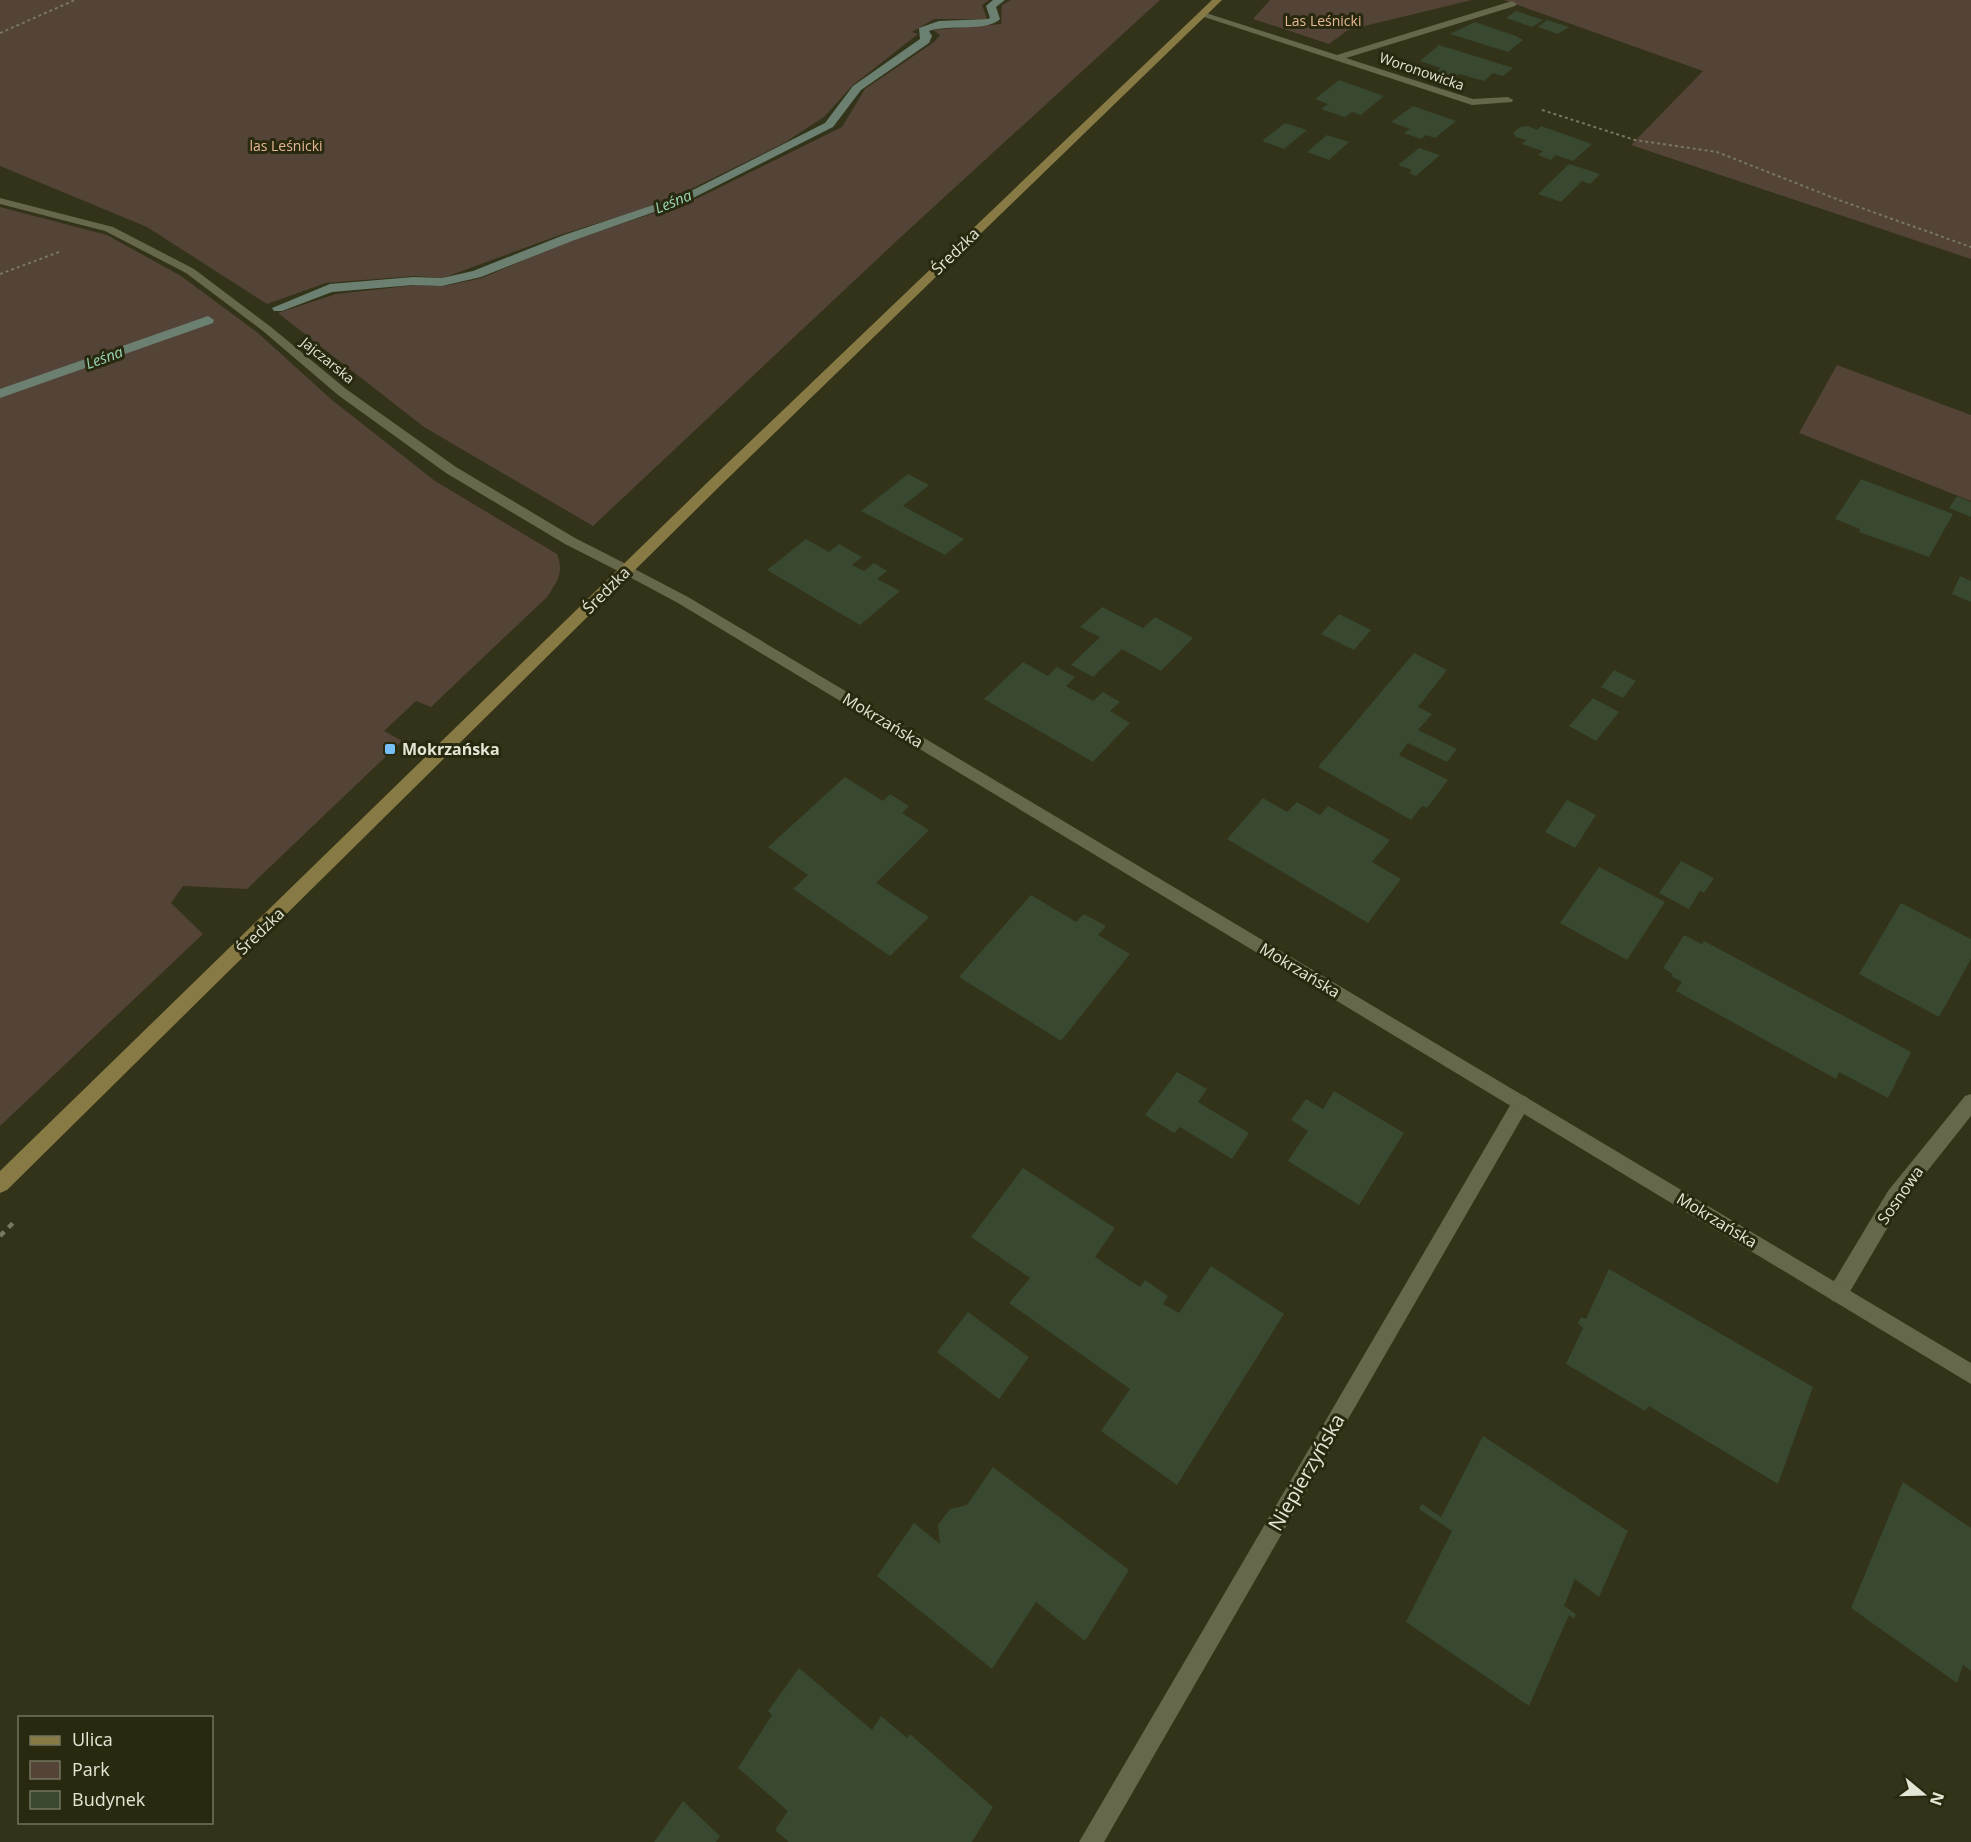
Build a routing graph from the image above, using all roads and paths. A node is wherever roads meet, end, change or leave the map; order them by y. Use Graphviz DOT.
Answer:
graph roads {
  1 [pos="75,0"];
  2 [pos="1217,0"];
  3 [pos="1512,4"];
  4 [pos="1203,15"];
  5 [pos="0,33"];
  6 [pos="1340,57"];
  7 [pos="1508,100"];
  8 [pos="0,201"];
  9 [pos="1971,247"];
  10 [pos="627,570"];
  11 [pos="1971,1102"];
  12 [pos="1521,1103"];
  13 [pos="0,1184"];
  14 [pos="1838,1293"];
  15 [pos="1971,1374"];
  16 [pos="1091,1842"];
  1 -- 5 [label="path"];
  2 -- 4 [label="main road, Średzka"];
  3 -- 6 [label="street"];
  4 -- 6 [label="street, Woronowicka"];
  4 -- 10 [label="main road, Średzka"];
  6 -- 7 [label="street, Woronowicka"];
  7 -- 9 [label="path"];
  8 -- 10 [label="street, Jajczarska"];
  10 -- 12 [label="street, Mokrzańska"];
  10 -- 13 [label="main road, Średzka"];
  11 -- 14 [label="street, Sosnowa"];
  12 -- 14 [label="street, Mokrzańska"];
  12 -- 16 [label="street, Niepierzyńska"];
  14 -- 15 [label="street, Mokrzańska"];
}
